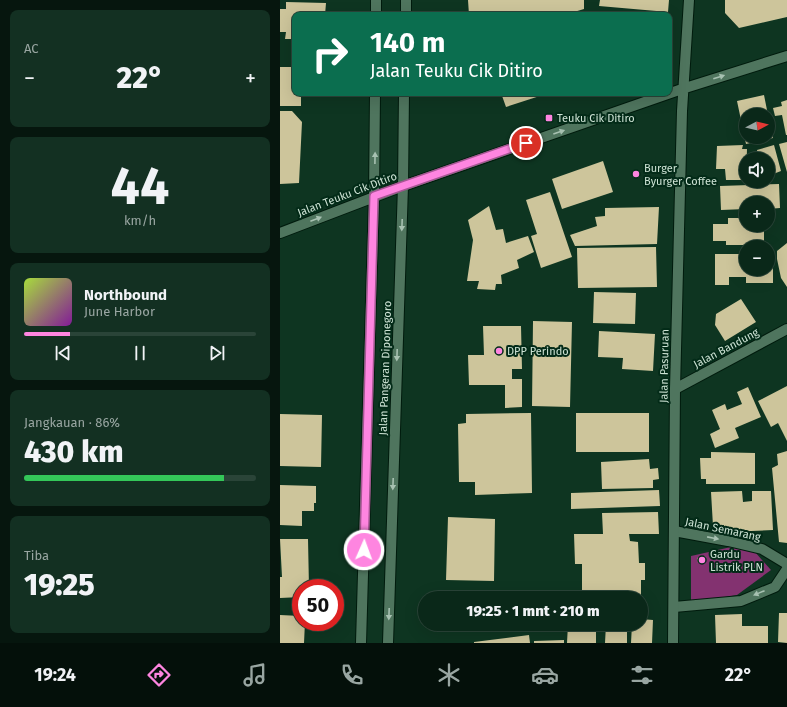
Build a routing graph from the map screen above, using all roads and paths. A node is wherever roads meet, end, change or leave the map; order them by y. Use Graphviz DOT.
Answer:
graph roads {
  1 [pos="376,0"];
  2 [pos="406,0"];
  3 [pos="689,0"];
  4 [pos="376,12"];
  5 [pos="406,12"];
  6 [pos="787,56"];
  7 [pos="682,89"];
  8 [pos="672,92"];
  9 [pos="375,96"];
  10 [pos="404,96"];
  11 [pos="662,96"];
  12 [pos="403,186"];
  13 [pos="374,196"];
  14 [pos="280,232"];
  15 [pos="787,329"];
  16 [pos="676,389"];
  17 [pos="674,531"];
  18 [pos="787,564"];
  19 [pos="787,569"];
  20 [pos="674,607"];
  21 [pos="361,643"];
  22 [pos="388,643"];
  23 [pos="673,643"];
  1 -- 4 [label="main road"];
  2 -- 5 [label="main road"];
  3 -- 7 [label="main road, Jalan Pasuruan"];
  7 -- 6 [label="main road, Jalan Teuku Cik Ditiro, one-way"];
  8 -- 7 [label="main road, Jalan Teuku Cik Ditiro, one-way"];
  7 -- 16 [label="main road, Jalan Pasuruan"];
  13 -- 9 [label="main road, Jalan Pangeran Diponegoro, one-way"];
  10 -- 12 [label="main road, Jalan Pangeran Diponegoro"];
  12 -- 11 [label="main road, Jalan Teuku Cik Ditiro, one-way"];
  12 -- 13 [label="main road, Jalan Teuku Cik Ditiro"];
  12 -- 22 [label="main road, Jalan Pangeran Diponegoro, one-way"];
  14 -- 13 [label="main road, Jalan Teuku Cik Ditiro, one-way"];
  13 -- 21 [label="main road, Jalan Pangeran Diponegoro"];
  15 -- 16 [label="main road, Jalan Bandung"];
  16 -- 17 [label="main road, Jalan Pasuruan"];
  17 -- 18 [label="main road, Jalan Semarang, one-way"];
  17 -- 20 [label="main road, Jalan Pasuruan"];
  19 -- 20 [label="main road, one-way"];
  20 -- 23 [label="main road, Jalan Pasuruan"];
}
